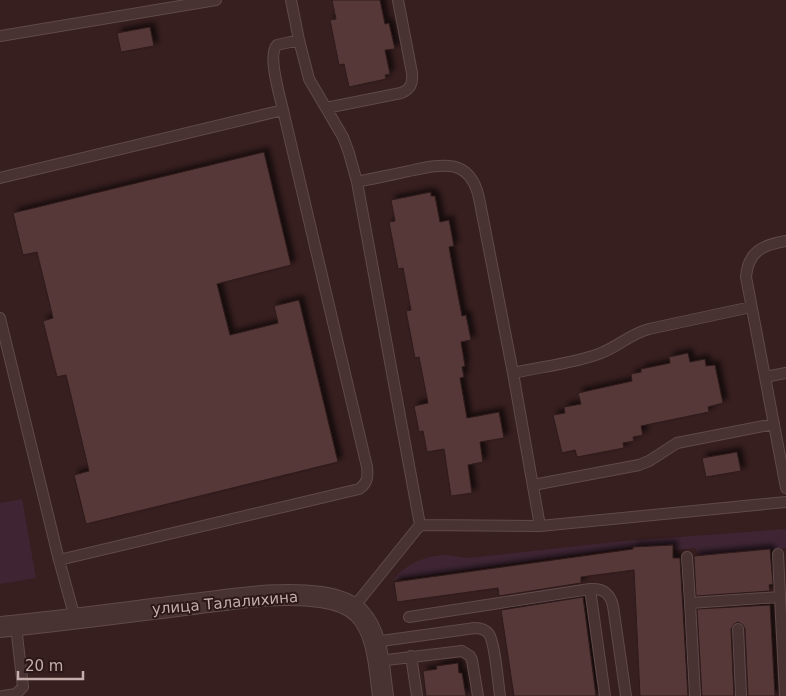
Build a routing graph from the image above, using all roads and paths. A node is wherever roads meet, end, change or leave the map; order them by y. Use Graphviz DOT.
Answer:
graph roads {
  1 [pos="216,0"];
  2 [pos="291,0"];
  3 [pos="398,0"];
  4 [pos="0,36"];
  5 [pos="299,40"];
  6 [pos="326,108"];
  7 [pos="283,110"];
  8 [pos="0,178"];
  9 [pos="357,182"];
  10 [pos="786,240"];
  11 [pos="751,307"];
  12 [pos="0,318"];
  13 [pos="513,372"];
  14 [pos="786,373"];
  15 [pos="765,376"];
  16 [pos="774,424"];
  17 [pos="533,485"];
  18 [pos="786,488"];
  19 [pos="786,502"];
  20 [pos="420,525"];
  21 [pos="540,526"];
  22 [pos="778,554"];
  23 [pos="687,557"];
  24 [pos="59,560"];
  25 [pos="590,589"];
  26 [pos="780,597"];
  27 [pos="690,603"];
  28 [pos="353,608"];
  29 [pos="409,617"];
  30 [pos="75,618"];
  31 [pos="8,626"];
  32 [pos="738,629"];
  33 [pos="376,652"];
  34 [pos="411,656"];
  35 [pos="3,696"];
  36 [pos="383,696"];
  37 [pos="417,696"];
  38 [pos="478,696"];
  39 [pos="500,696"];
  40 [pos="605,696"];
  41 [pos="626,696"];
  42 [pos="695,696"];
  43 [pos="741,696"];
  44 [pos="785,696"];
  1 -- 4 [label="lane"];
  2 -- 5 [label="lane"];
  3 -- 6 [label="lane"];
  5 -- 6 [label="lane"];
  5 -- 7 [label="lane"];
  6 -- 9 [label="lane"];
  7 -- 8 [label="lane"];
  7 -- 24 [label="lane"];
  9 -- 13 [label="lane"];
  9 -- 20 [label="lane"];
  10 -- 11 [label="lane"];
  11 -- 13 [label="lane"];
  11 -- 15 [label="lane"];
  12 -- 24 [label="lane"];
  13 -- 17 [label="lane"];
  14 -- 15 [label="lane"];
  15 -- 16 [label="lane"];
  16 -- 17 [label="lane"];
  16 -- 18 [label="lane"];
  17 -- 21 [label="lane"];
  19 -- 21 [label="lane"];
  20 -- 21 [label="lane"];
  20 -- 28 [label="lane"];
  22 -- 26 [label="lane"];
  23 -- 27 [label="lane"];
  24 -- 30 [label="lane"];
  25 -- 29 [label="lane"];
  25 -- 40 [label="lane"];
  25 -- 41 [label="lane"];
  26 -- 27 [label="lane"];
  26 -- 44 [label="lane"];
  27 -- 42 [label="lane"];
  28 -- 30 [label="street, улица Талалихина"];
  28 -- 33 [label="street"];
  30 -- 31 [label="street, улица Талалихина"];
  31 -- 35 [label="lane"];
  32 -- 43 [label="lane"];
  33 -- 34 [label="lane"];
  33 -- 36 [label="street"];
  33 -- 39 [label="lane"];
  34 -- 37 [label="lane"];
  34 -- 38 [label="lane"];
}
